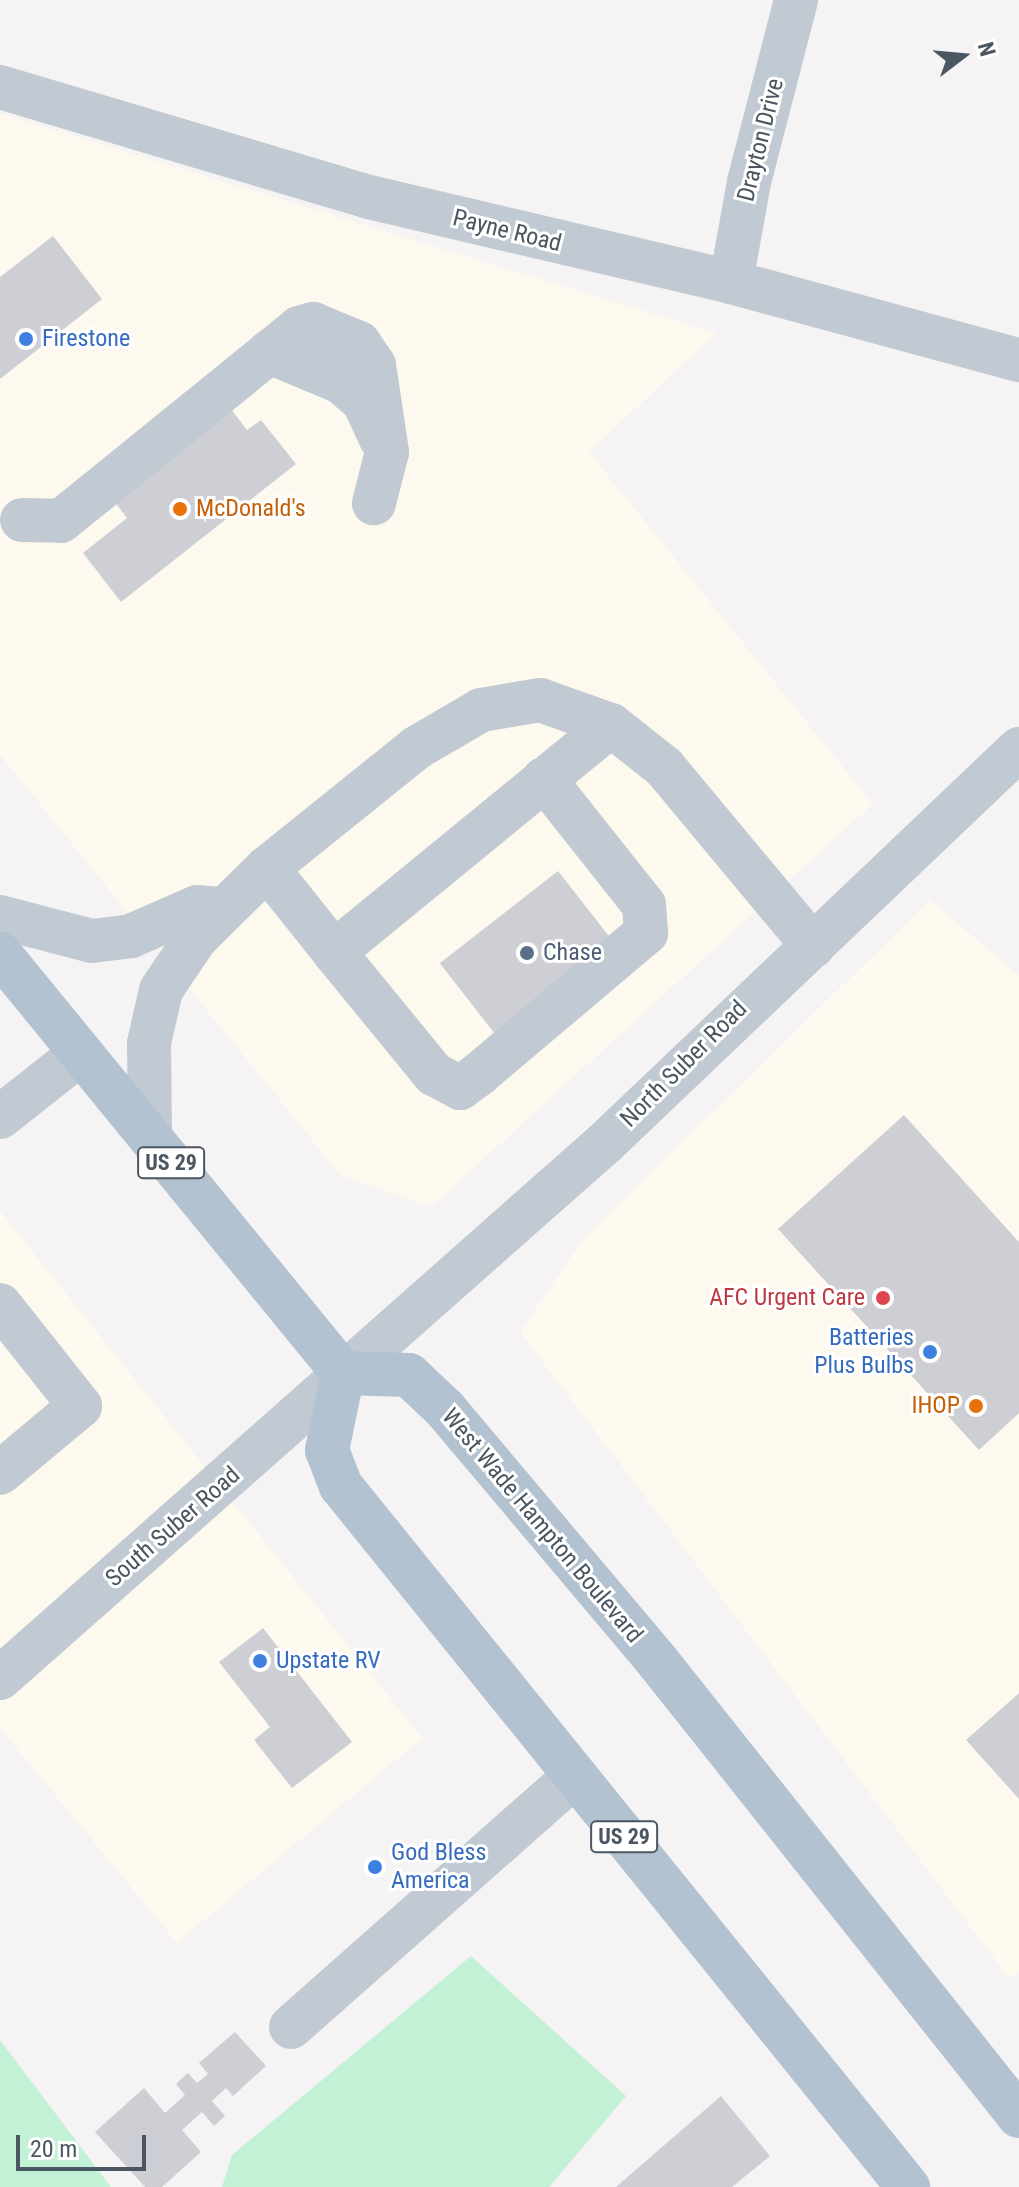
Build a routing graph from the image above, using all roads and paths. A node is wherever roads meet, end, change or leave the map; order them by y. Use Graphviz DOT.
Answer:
graph roads {
  1 [pos="796,0"];
  2 [pos="0,87"];
  3 [pos="731,282"];
  4 [pos="1019,360"];
  5 [pos="374,503"];
  6 [pos="22,520"];
  7 [pos="611,725"];
  8 [pos="1019,749"];
  9 [pos="544,779"];
  10 [pos="267,868"];
  11 [pos="222,909"];
  12 [pos="0,917"];
  13 [pos="813,946"];
  14 [pos="334,952"];
  15 [pos="0,954"];
  16 [pos="81,1053"];
  17 [pos="0,1117"];
  18 [pos="150,1137"];
  19 [pos="0,1305"];
  20 [pos="343,1373"];
  21 [pos="2,1468"];
  22 [pos="0,1678"];
  23 [pos="575,1776"];
  24 [pos="291,2027"];
  25 [pos="1019,2116"];
  26 [pos="908,2187"];
  1 -- 3 [label="street, Drayton Drive"];
  2 -- 3 [label="street, Payne Road"];
  3 -- 4 [label="street, Payne Road"];
  5 -- 6 [label="street"];
  7 -- 9 [label="street"];
  7 -- 10 [label="street"];
  7 -- 13 [label="street"];
  8 -- 13 [label="street, North Suber Road"];
  9 -- 14 [label="street"];
  9 -- 14 [label="street"];
  10 -- 11 [label="street"];
  10 -- 14 [label="street"];
  11 -- 12 [label="street"];
  11 -- 18 [label="street"];
  13 -- 20 [label="street, North Suber Road"];
  15 -- 16 [label="main road, US 29"];
  16 -- 17 [label="street"];
  16 -- 18 [label="main road, US 29"];
  18 -- 20 [label="main road, US 29"];
  19 -- 21 [label="street"];
  20 -- 22 [label="street, South Suber Road"];
  20 -- 23 [label="main road, US 29"];
  20 -- 25 [label="main road, West Wade Hampton Boulevard"];
  23 -- 24 [label="street"];
  23 -- 26 [label="main road, US 29"];
}
